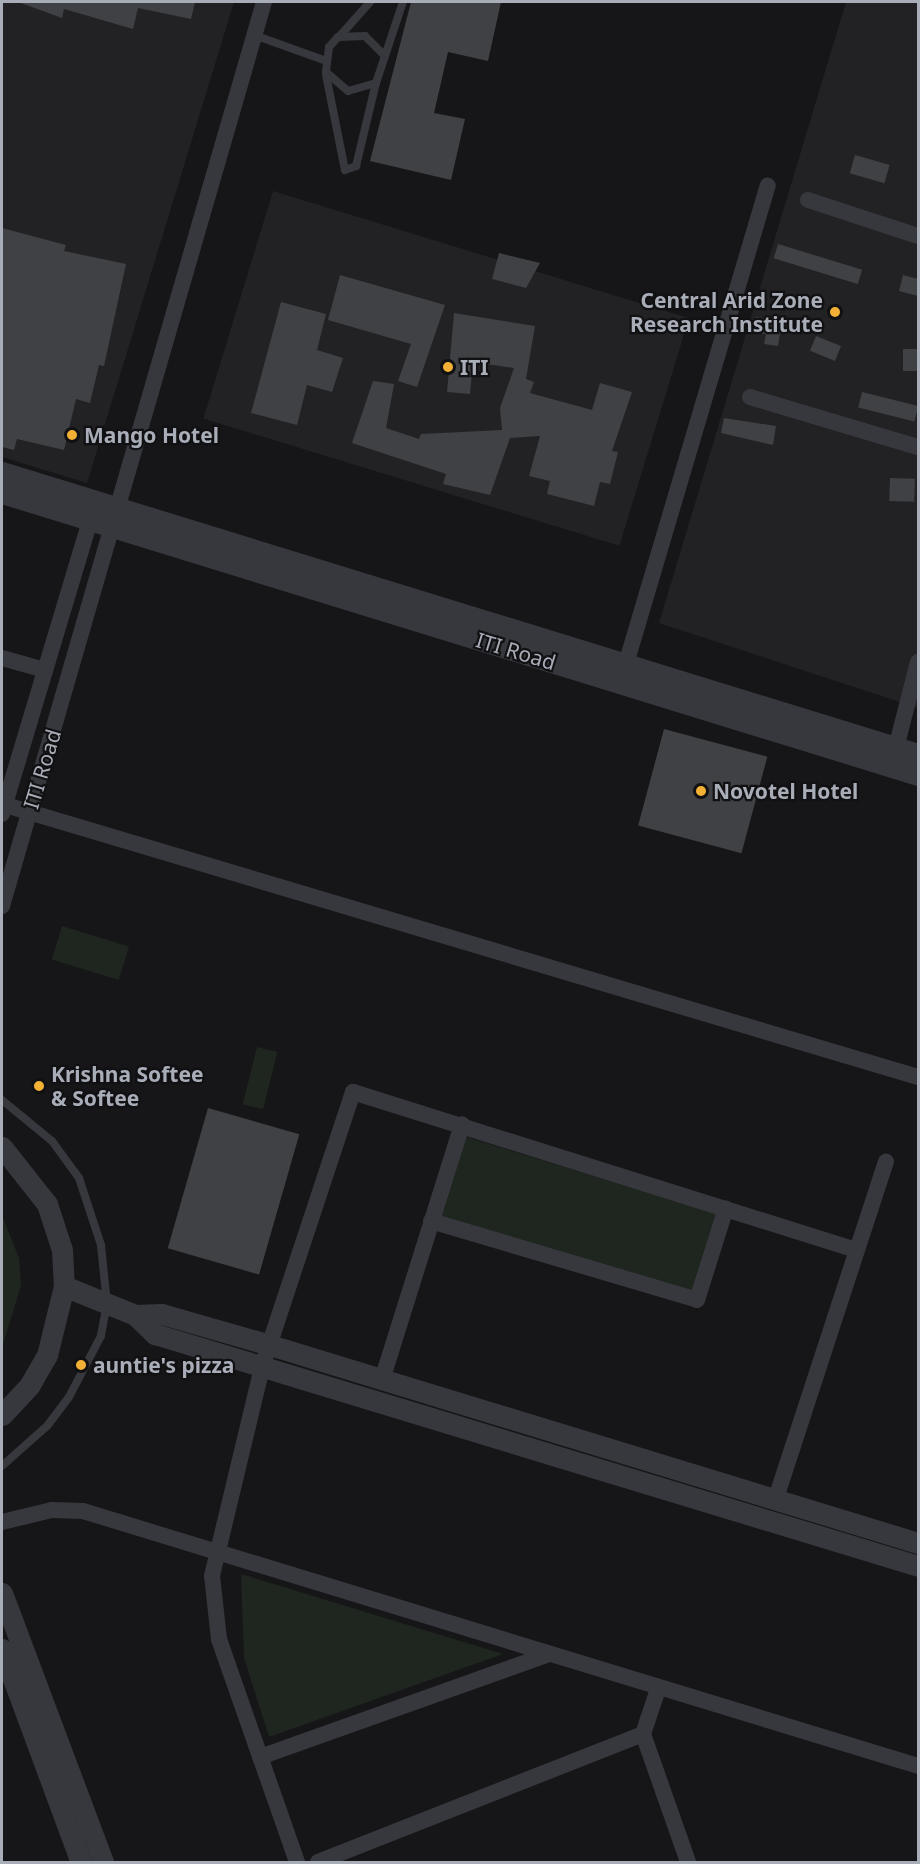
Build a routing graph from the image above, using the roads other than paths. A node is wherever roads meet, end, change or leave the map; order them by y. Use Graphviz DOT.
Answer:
graph roads {
  1 [pos="264,2"];
  2 [pos="370,2"];
  3 [pos="403,2"];
  4 [pos="254,35"];
  5 [pos="339,37"];
  6 [pos="383,54"];
  7 [pos="324,60"];
  8 [pos="326,72"];
  9 [pos="376,82"];
  10 [pos="768,186"];
  11 [pos="808,200"];
  12 [pos="918,236"];
  13 [pos="750,397"];
  14 [pos="918,447"];
  15 [pos="2,472"];
  16 [pos="2,493"];
  17 [pos="116,517"];
  18 [pos="90,521"];
  19 [pos="2,658"];
  20 [pos="918,662"];
  21 [pos="626,664"];
  22 [pos="45,670"];
  23 [pos="896,748"];
  24 [pos="918,754"];
  25 [pos="918,775"];
  26 [pos="2,808"];
  27 [pos="29,811"];
  28 [pos="2,906"];
  29 [pos="918,1077"];
  30 [pos="2,1100"];
  31 [pos="462,1124"];
  32 [pos="2,1147"];
  33 [pos="886,1162"];
  34 [pos="726,1208"];
  35 [pos="431,1221"];
  36 [pos="856,1250"];
  37 [pos="64,1286"];
  38 [pos="107,1304"];
  39 [pos="135,1315"];
  40 [pos="270,1345"];
  41 [pos="262,1367"];
  42 [pos="382,1380"];
  43 [pos="2,1415"];
  44 [pos="2,1466"];
  45 [pos="776,1498"];
  46 [pos="2,1522"];
  47 [pos="918,1543"];
  48 [pos="218,1552"];
  49 [pos="918,1566"];
  50 [pos="2,1593"];
  51 [pos="2,1649"];
  52 [pos="549,1654"];
  53 [pos="658,1689"];
  54 [pos="643,1734"];
  55 [pos="260,1757"];
  56 [pos="918,1766"];
  57 [pos="81,1863"];
  58 [pos="103,1863"];
  59 [pos="297,1863"];
  60 [pos="318,1863"];
  61 [pos="688,1863"];
  1 -- 4 [label="street"];
  2 -- 5 [label="lane"];
  3 -- 6 [label="lane"];
  4 -- 7 [label="lane"];
  4 -- 17 [label="street"];
  5 -- 6 [label="lane"];
  5 -- 7 [label="lane"];
  6 -- 9 [label="lane"];
  7 -- 8 [label="lane"];
  8 -- 9 [label="lane"];
  8 -- 9 [label="lane"];
  10 -- 21 [label="street"];
  11 -- 12 [label="street"];
  13 -- 14 [label="street"];
  15 -- 17 [label="street"];
  16 -- 18 [label="street, ITI Road"];
  17 -- 18 [label="street, ITI Road"];
  17 -- 21 [label="street, ITI Road"];
  17 -- 25 [label="street, ITI Road"];
  17 -- 27 [label="street, ITI Road"];
  18 -- 22 [label="street, ITI Road"];
  19 -- 22 [label="street"];
  20 -- 23 [label="street"];
  21 -- 23 [label="street, ITI Road"];
  22 -- 26 [label="street, ITI Road"];
  23 -- 24 [label="street, ITI Road"];
  26 -- 27 [label="street"];
  27 -- 28 [label="street, ITI Road"];
  27 -- 29 [label="street"];
  30 -- 38 [label="lane"];
  31 -- 34 [label="street"];
  31 -- 35 [label="street"];
  31 -- 40 [label="street"];
  32 -- 37 [label="street"];
  33 -- 36 [label="street"];
  34 -- 35 [label="street"];
  34 -- 36 [label="street"];
  35 -- 42 [label="street"];
  36 -- 45 [label="street"];
  37 -- 38 [label="street"];
  37 -- 43 [label="street"];
  38 -- 39 [label="street"];
  38 -- 44 [label="lane"];
  39 -- 40 [label="street"];
  39 -- 41 [label="street"];
  40 -- 41 [label="street"];
  40 -- 42 [label="street"];
  41 -- 48 [label="street"];
  41 -- 49 [label="street"];
  42 -- 45 [label="street"];
  45 -- 47 [label="street"];
  46 -- 48 [label="street"];
  48 -- 52 [label="street"];
  48 -- 55 [label="street"];
  50 -- 58 [label="street"];
  51 -- 57 [label="street"];
  52 -- 53 [label="street"];
  52 -- 55 [label="street"];
  53 -- 54 [label="street"];
  53 -- 56 [label="street"];
  54 -- 60 [label="street"];
  54 -- 61 [label="street"];
  55 -- 59 [label="street"];
}
